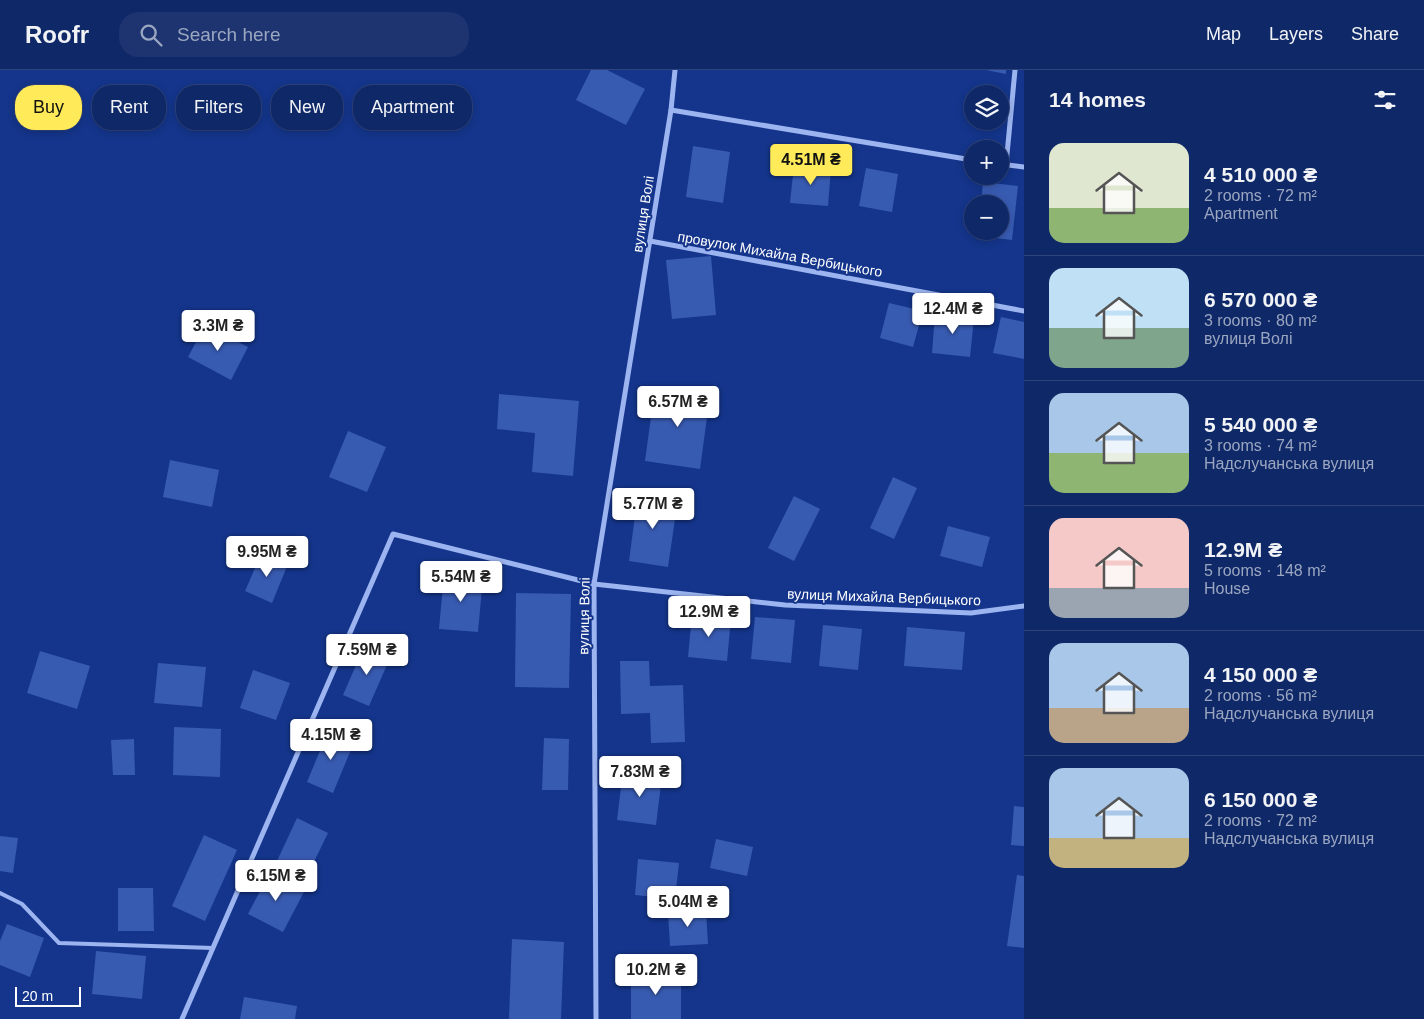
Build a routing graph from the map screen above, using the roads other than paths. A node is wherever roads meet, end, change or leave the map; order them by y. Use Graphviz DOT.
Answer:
graph roads {
  1 [pos="674,70"];
  2 [pos="1016,70"];
  3 [pos="671,110"];
  4 [pos="1006,140"];
  5 [pos="964,159"];
  6 [pos="1009,166"];
  7 [pos="1024,167"];
  8 [pos="650,241"];
  9 [pos="1024,311"];
  10 [pos="594,584"];
  11 [pos="1024,606"];
  12 [pos="0,894"];
  13 [pos="213,948"];
  14 [pos="182,1019"];
  15 [pos="596,1019"];
  1 -- 3 [label="street, вулиця Волі"];
  2 -- 4 [label="street"];
  3 -- 5 [label="street"];
  3 -- 8 [label="street, вулиця Волі"];
  6 -- 7 [label="street"];
  8 -- 9 [label="street, провулок Михайла Вербицького"];
  8 -- 10 [label="street, вулиця Волі"];
  10 -- 11 [label="street, вулиця Михайла Вербицького"];
  10 -- 13 [label="street, вулиця Михайла Вербицького"];
  10 -- 15 [label="street, вулиця Волі"];
  12 -- 13 [label="lane"];
  13 -- 14 [label="street"];
}
